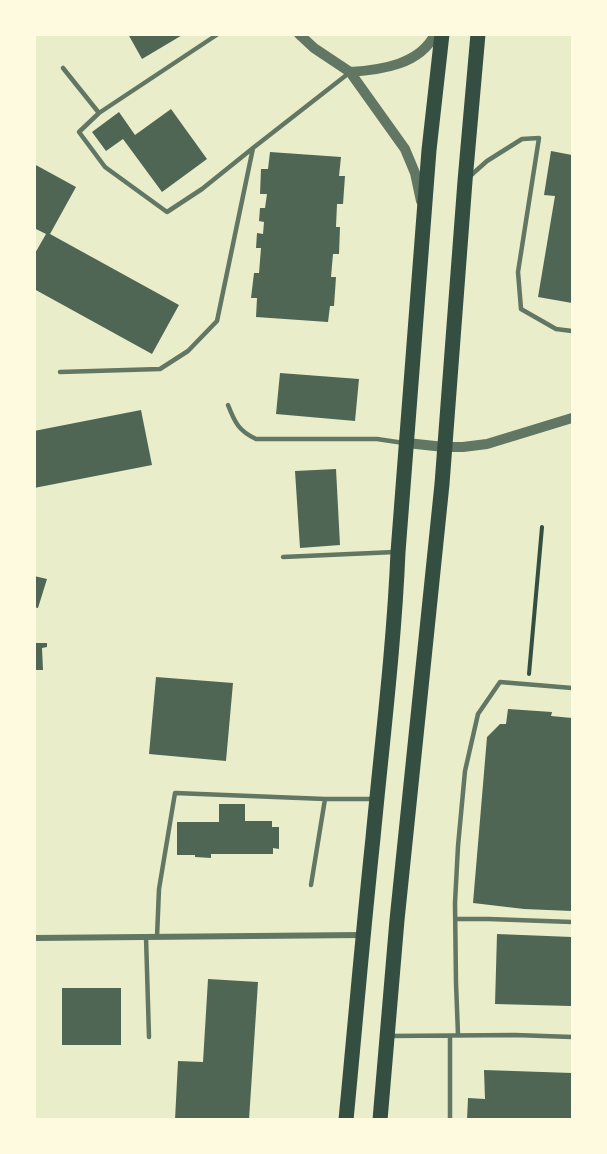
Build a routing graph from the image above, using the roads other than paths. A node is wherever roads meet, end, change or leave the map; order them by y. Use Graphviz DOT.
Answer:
graph roads {
  1 [pos="218,34"];
  2 [pos="299,34"];
  3 [pos="435,34"];
  4 [pos="442,34"];
  5 [pos="478,34"];
  6 [pos="63,68"];
  7 [pos="350,72"];
  8 [pos="99,113"];
  9 [pos="253,148"];
  10 [pos="465,181"];
  11 [pos="424,212"];
  12 [pos="573,331"];
  13 [pos="60,372"];
  14 [pos="228,405"];
  15 [pos="573,418"];
  16 [pos="407,443"];
  17 [pos="444,447"];
  18 [pos="398,552"];
  19 [pos="283,557"];
  20 [pos="573,688"];
  21 [pos="325,799"];
  22 [pos="377,799"];
  23 [pos="311,885"];
  24 [pos="456,919"];
  25 [pos="573,922"];
  26 [pos="362,935"];
  27 [pos="146,937"];
  28 [pos="157,937"];
  29 [pos="34,938"];
  30 [pos="458,1035"];
  31 [pos="387,1036"];
  32 [pos="450,1036"];
  33 [pos="573,1036"];
  34 [pos="148,1037"];
  35 [pos="346,1119"];
  36 [pos="380,1119"];
  37 [pos="450,1119"];
  1 -- 8 [label="lane"];
  2 -- 7 [label="street"];
  3 -- 7 [label="street"];
  4 -- 11 [label="highway"];
  5 -- 10 [label="highway"];
  6 -- 8 [label="lane"];
  7 -- 9 [label="lane"];
  7 -- 11 [label="street"];
  8 -- 9 [label="lane"];
  9 -- 13 [label="lane"];
  10 -- 12 [label="lane"];
  10 -- 17 [label="highway"];
  11 -- 16 [label="highway"];
  14 -- 16 [label="lane"];
  15 -- 17 [label="street"];
  16 -- 17 [label="street"];
  16 -- 18 [label="highway"];
  17 -- 31 [label="highway"];
  18 -- 19 [label="lane"];
  18 -- 22 [label="highway"];
  20 -- 24 [label="lane"];
  21 -- 22 [label="lane"];
  21 -- 23 [label="lane"];
  21 -- 28 [label="lane"];
  22 -- 26 [label="highway"];
  24 -- 25 [label="lane"];
  24 -- 30 [label="lane"];
  26 -- 28 [label="street"];
  26 -- 35 [label="highway"];
  27 -- 28 [label="street"];
  27 -- 29 [label="street"];
  27 -- 34 [label="lane"];
  30 -- 32 [label="lane"];
  30 -- 33 [label="lane"];
  31 -- 32 [label="lane"];
  31 -- 36 [label="highway"];
  32 -- 37 [label="lane"];
}
